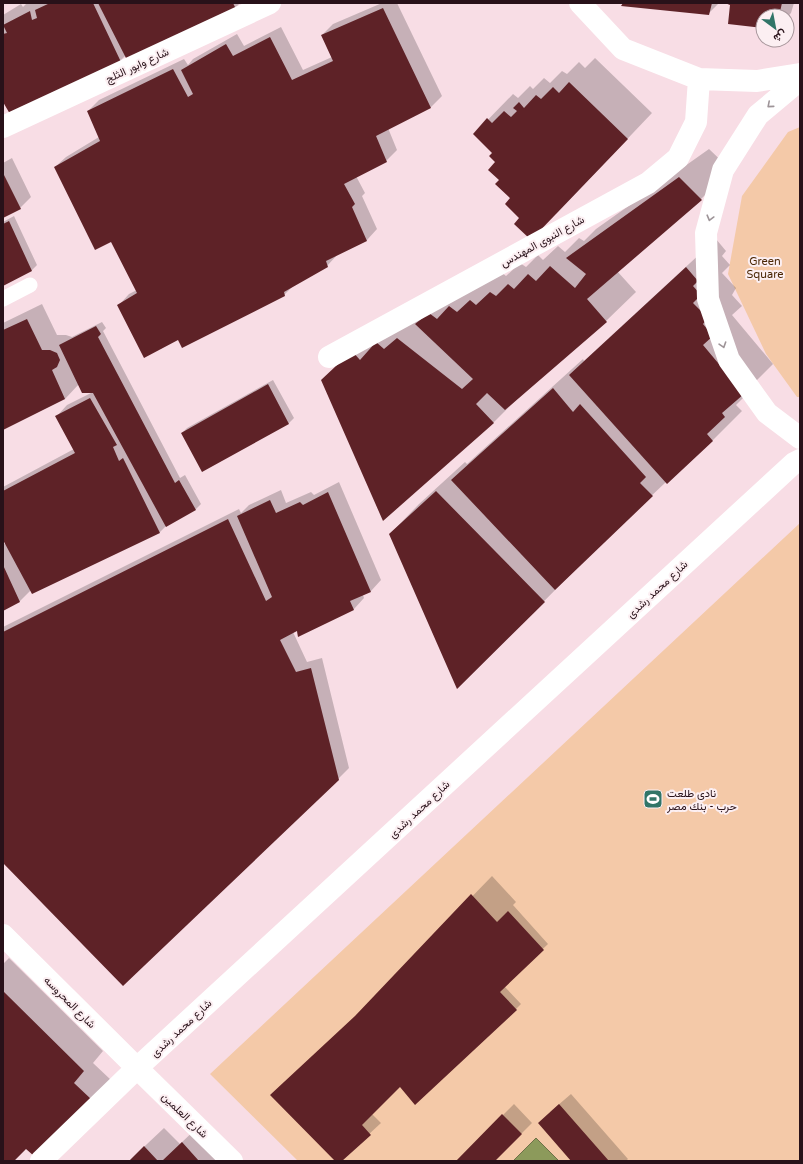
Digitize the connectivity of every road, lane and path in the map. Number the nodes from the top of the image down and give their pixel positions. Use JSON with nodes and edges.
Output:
{"nodes":[{"id":1,"x":270,"y":3,"type":"edge"},
{"id":2,"x":580,"y":3,"type":"edge"},
{"id":3,"x":800,"y":74,"type":"edge"},
{"id":4,"x":699,"y":79,"type":"junction"},
{"id":5,"x":800,"y":80,"type":"edge"},
{"id":6,"x":3,"y":127,"type":"edge"},
{"id":7,"x":30,"y":285,"type":"dead end"},
{"id":8,"x":3,"y":299,"type":"edge"},
{"id":9,"x":329,"y":357,"type":"dead end"},
{"id":10,"x":800,"y":438,"type":"edge"},
{"id":11,"x":800,"y":460,"type":"edge"},
{"id":12,"x":3,"y":935,"type":"edge"},
{"id":13,"x":137,"y":1068,"type":"junction"},
{"id":14,"x":41,"y":1161,"type":"edge"},
{"id":15,"x":232,"y":1161,"type":"edge"}],
"edges":[{"from":1,"to":6,"type":"street","name":"شارع وابور الثلج"},
{"from":2,"to":4,"type":"street"},
{"from":3,"to":4,"type":"street"},
{"from":4,"to":9,"type":"street","name":"شارع النبوى المهندس"},
{"from":5,"to":10,"type":"street","one_way":true},
{"from":7,"to":8,"type":"lane"},
{"from":11,"to":13,"type":"street","name":"شارع محمد رشدى"},
{"from":12,"to":13,"type":"street","name":"شارع المحروسه"},
{"from":13,"to":14,"type":"street","name":"شارع محمد رشدى"},
{"from":13,"to":15,"type":"street","name":"شارع العلمين"}]}
